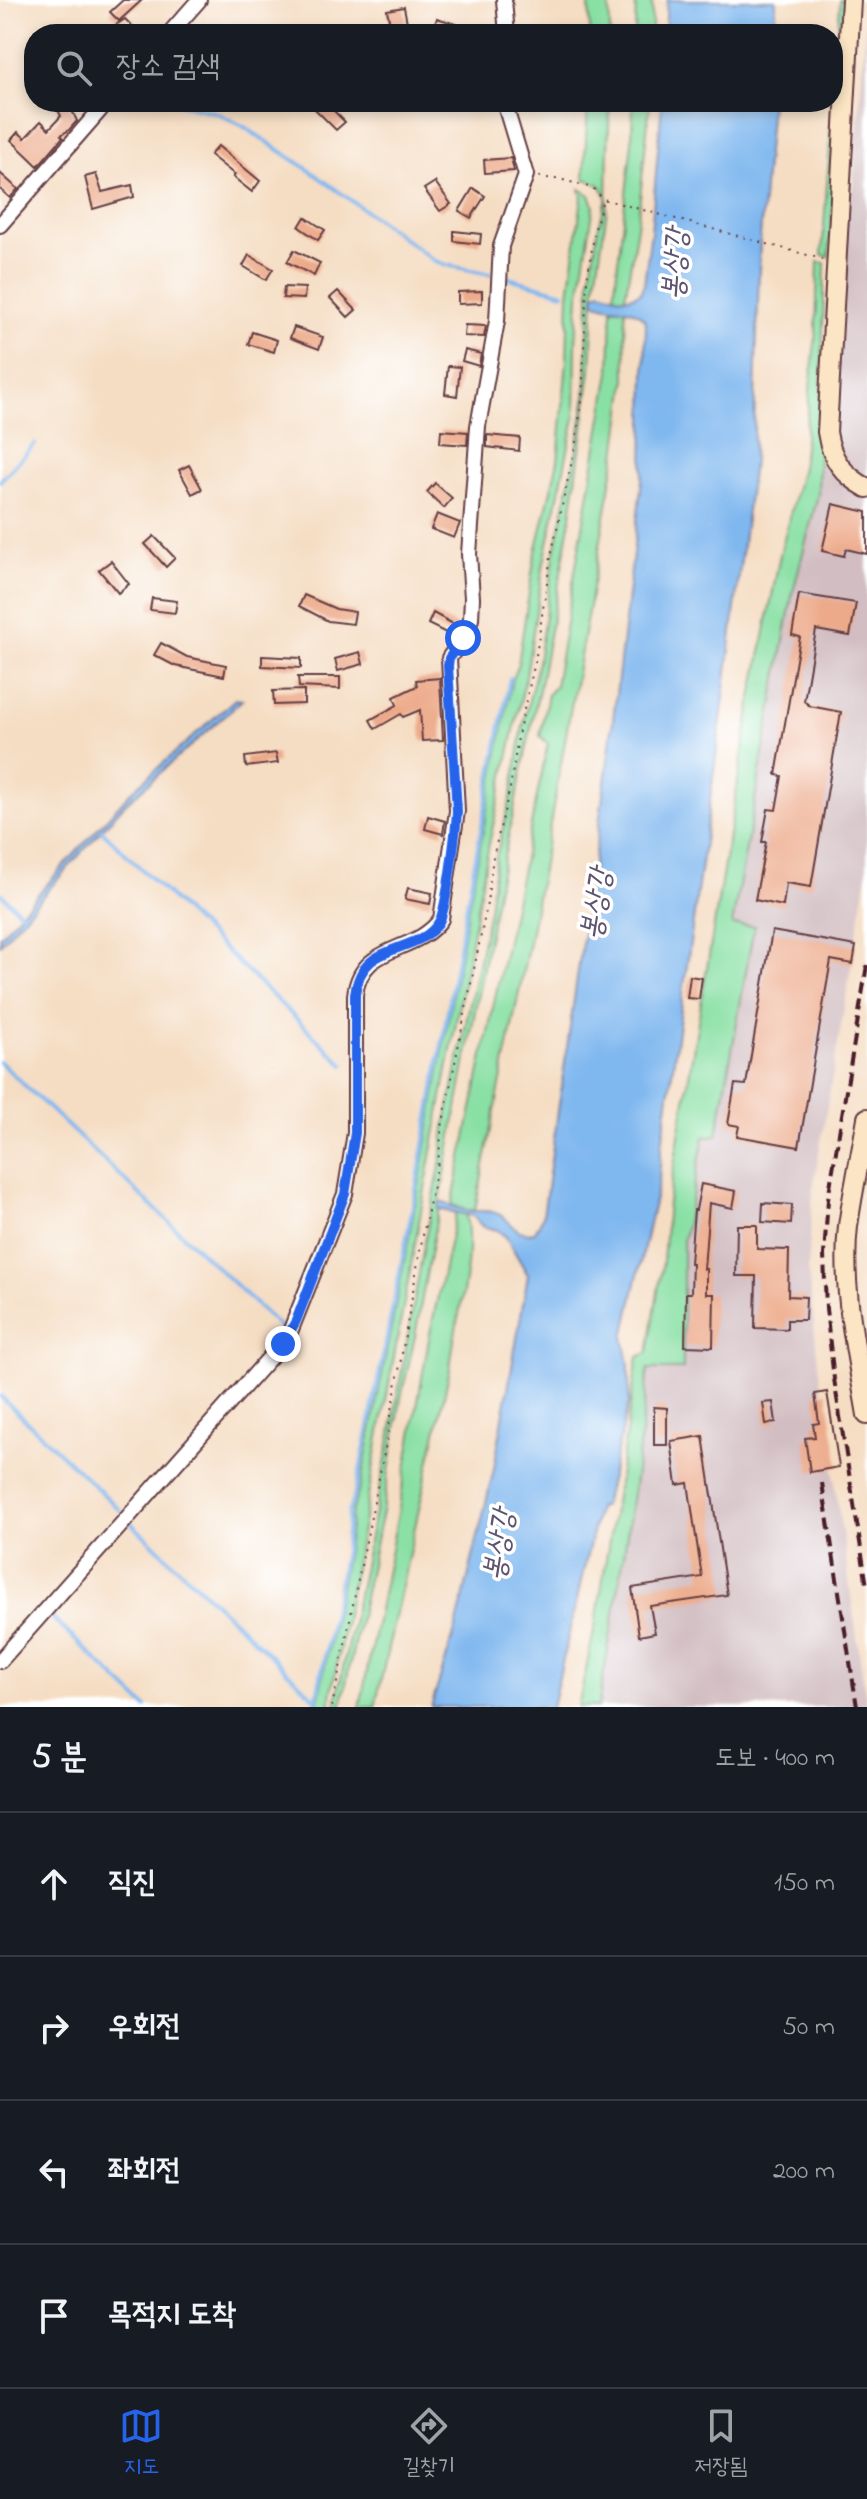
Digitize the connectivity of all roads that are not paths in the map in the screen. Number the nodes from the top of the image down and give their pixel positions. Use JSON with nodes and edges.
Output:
{"nodes":[{"id":1,"x":199,"y":0,"type":"edge"},
{"id":2,"x":504,"y":0,"type":"edge"},
{"id":3,"x":851,"y":0,"type":"edge"},
{"id":4,"x":178,"y":24,"type":"edge"},
{"id":5,"x":506,"y":24,"type":"edge"},
{"id":6,"x":98,"y":112,"type":"edge"},
{"id":7,"x":507,"y":112,"type":"edge"},
{"id":8,"x":0,"y":225,"type":"edge"},
{"id":9,"x":867,"y":488,"type":"edge"},
{"id":10,"x":867,"y":1118,"type":"edge"},
{"id":11,"x":867,"y":1415,"type":"edge"},
{"id":12,"x":0,"y":1661,"type":"edge"}],
"edges":[{"from":1,"to":4,"type":"street"},
{"from":2,"to":5,"type":"street"},
{"from":3,"to":9,"type":"main road"},
{"from":6,"to":8,"type":"street"},
{"from":7,"to":12,"type":"street"},
{"from":10,"to":11,"type":"main road"}]}
